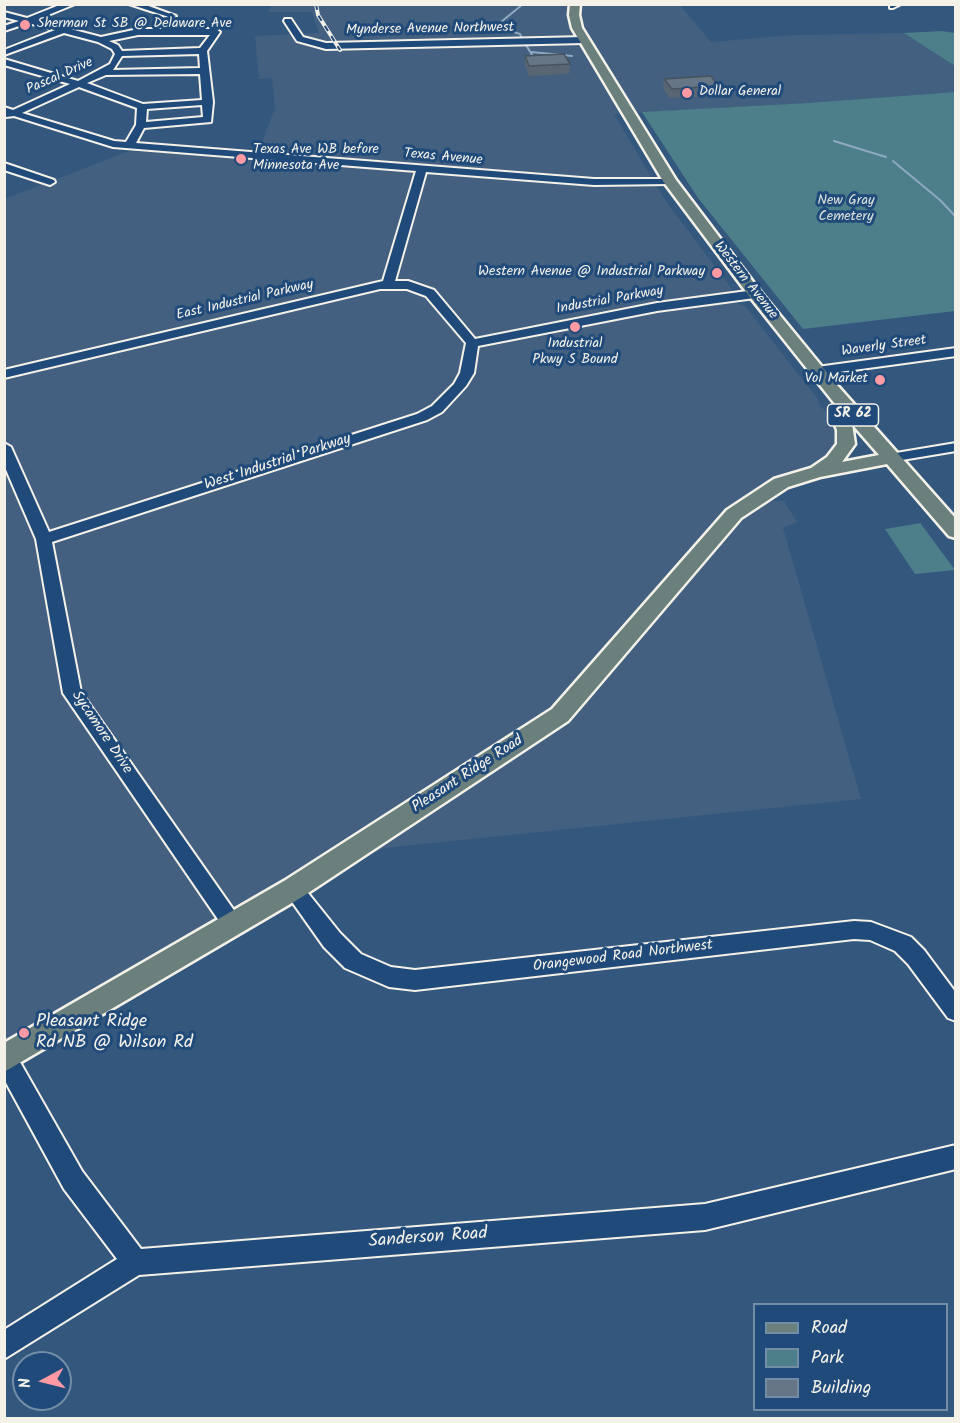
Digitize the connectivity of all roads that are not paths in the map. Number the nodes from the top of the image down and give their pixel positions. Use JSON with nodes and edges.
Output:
{"nodes":[{"id":1,"x":71,"y":4,"type":"edge"},
{"id":2,"x":132,"y":4,"type":"edge"},
{"id":3,"x":575,"y":4,"type":"edge"},
{"id":4,"x":4,"y":14,"type":"edge"},
{"id":5,"x":172,"y":16,"type":"dead end"},
{"id":6,"x":27,"y":20,"type":"junction"},
{"id":7,"x":288,"y":21,"type":"dead end"},
{"id":8,"x":4,"y":28,"type":"edge"},
{"id":9,"x":63,"y":30,"type":"junction"},
{"id":10,"x":102,"y":40,"type":"junction"},
{"id":11,"x":584,"y":40,"type":"junction"},
{"id":12,"x":203,"y":51,"type":"junction"},
{"id":13,"x":4,"y":53,"type":"edge"},
{"id":14,"x":119,"y":54,"type":"junction"},
{"id":15,"x":4,"y":62,"type":"edge"},
{"id":16,"x":204,"y":71,"type":"junction"},
{"id":17,"x":105,"y":72,"type":"junction"},
{"id":18,"x":80,"y":84,"type":"junction"},
{"id":19,"x":208,"y":102,"type":"junction"},
{"id":20,"x":142,"y":107,"type":"junction"},
{"id":21,"x":7,"y":113,"type":"edge"},
{"id":22,"x":141,"y":125,"type":"junction"},
{"id":23,"x":129,"y":146,"type":"junction"},
{"id":24,"x":4,"y":166,"type":"edge"},
{"id":25,"x":422,"y":169,"type":"junction"},
{"id":26,"x":670,"y":181,"type":"junction"},
{"id":27,"x":50,"y":182,"type":"dead end"},
{"id":28,"x":388,"y":285,"type":"junction"},
{"id":29,"x":754,"y":294,"type":"junction"},
{"id":30,"x":472,"y":343,"type":"junction"},
{"id":31,"x":956,"y":352,"type":"edge"},
{"id":32,"x":817,"y":371,"type":"junction"},
{"id":33,"x":4,"y":374,"type":"edge"},
{"id":34,"x":843,"y":404,"type":"junction"},
{"id":35,"x":4,"y":447,"type":"edge"},
{"id":36,"x":956,"y":447,"type":"edge"},
{"id":37,"x":891,"y":458,"type":"junction"},
{"id":38,"x":817,"y":472,"type":"junction"},
{"id":39,"x":956,"y":532,"type":"edge"},
{"id":40,"x":44,"y":539,"type":"junction"},
{"id":41,"x":293,"y":889,"type":"junction"},
{"id":42,"x":233,"y":926,"type":"junction"},
{"id":43,"x":956,"y":1011,"type":"edge"},
{"id":44,"x":5,"y":1057,"type":"edge"},
{"id":45,"x":956,"y":1157,"type":"edge"},
{"id":46,"x":135,"y":1262,"type":"junction"},
{"id":47,"x":4,"y":1346,"type":"edge"}],
"edges":[{"from":1,"to":6,"type":"street"},
{"from":2,"to":5,"type":"street"},
{"from":3,"to":11,"type":"main road","name":"Western Avenue","number":"SR 62"},
{"from":4,"to":6,"type":"street","name":"Pascal Drive"},
{"from":6,"to":8,"type":"street"},
{"from":6,"to":9,"type":"street","name":"Pascal Drive"},
{"from":7,"to":11,"type":"street","name":"Mynderse Avenue Northwest"},
{"from":9,"to":10,"type":"street","name":"Pascal Drive"},
{"from":9,"to":13,"type":"street"},
{"from":10,"to":12,"type":"street"},
{"from":10,"to":14,"type":"street","name":"Pascal Drive"},
{"from":11,"to":26,"type":"main road","name":"Western Avenue","number":"SR 62"},
{"from":12,"to":14,"type":"street"},
{"from":12,"to":16,"type":"street"},
{"from":14,"to":17,"type":"street","name":"Pascal Drive"},
{"from":15,"to":18,"type":"street"},
{"from":16,"to":17,"type":"street"},
{"from":16,"to":19,"type":"street"},
{"from":17,"to":18,"type":"street","name":"Pascal Drive"},
{"from":18,"to":20,"type":"street"},
{"from":18,"to":21,"type":"street","name":"Pascal Drive"},
{"from":19,"to":20,"type":"street"},
{"from":19,"to":22,"type":"street"},
{"from":20,"to":22,"type":"street"},
{"from":21,"to":23,"type":"street","name":"Texas Avenue"},
{"from":22,"to":23,"type":"street"},
{"from":23,"to":25,"type":"street","name":"Texas Avenue"},
{"from":24,"to":27,"type":"street"},
{"from":25,"to":26,"type":"street","name":"Texas Avenue"},
{"from":25,"to":28,"type":"street"},
{"from":26,"to":29,"type":"main road","name":"Western Avenue","number":"SR 62"},
{"from":28,"to":30,"type":"street","name":"East Industrial Parkway"},
{"from":28,"to":33,"type":"street","name":"East Industrial Parkway"},
{"from":29,"to":30,"type":"street","name":"Industrial Parkway"},
{"from":29,"to":32,"type":"main road","name":"Western Avenue","number":"SR 62"},
{"from":30,"to":40,"type":"street","name":"West Industrial Parkway"},
{"from":31,"to":32,"type":"street","name":"Waverly Street"},
{"from":32,"to":34,"type":"main road","name":"Western Avenue","number":"SR 62"},
{"from":34,"to":37,"type":"main road","name":"Western Avenue","number":"SR 62"},
{"from":34,"to":38,"type":"main road"},
{"from":35,"to":40,"type":"street","name":"Sycamore Drive"},
{"from":36,"to":37,"type":"street"},
{"from":37,"to":38,"type":"main road","name":"Pleasant Ridge Road"},
{"from":37,"to":39,"type":"main road","name":"Western Avenue","number":"SR 62"},
{"from":38,"to":41,"type":"main road","name":"Pleasant Ridge Road"},
{"from":40,"to":42,"type":"street","name":"Sycamore Drive"},
{"from":41,"to":42,"type":"main road","name":"Pleasant Ridge Road"},
{"from":41,"to":43,"type":"street","name":"Orangewood Road Northwest"},
{"from":42,"to":44,"type":"main road","name":"Pleasant Ridge Road"},
{"from":44,"to":46,"type":"street"},
{"from":45,"to":46,"type":"street","name":"Sanderson Road"},
{"from":46,"to":47,"type":"street"}]}
